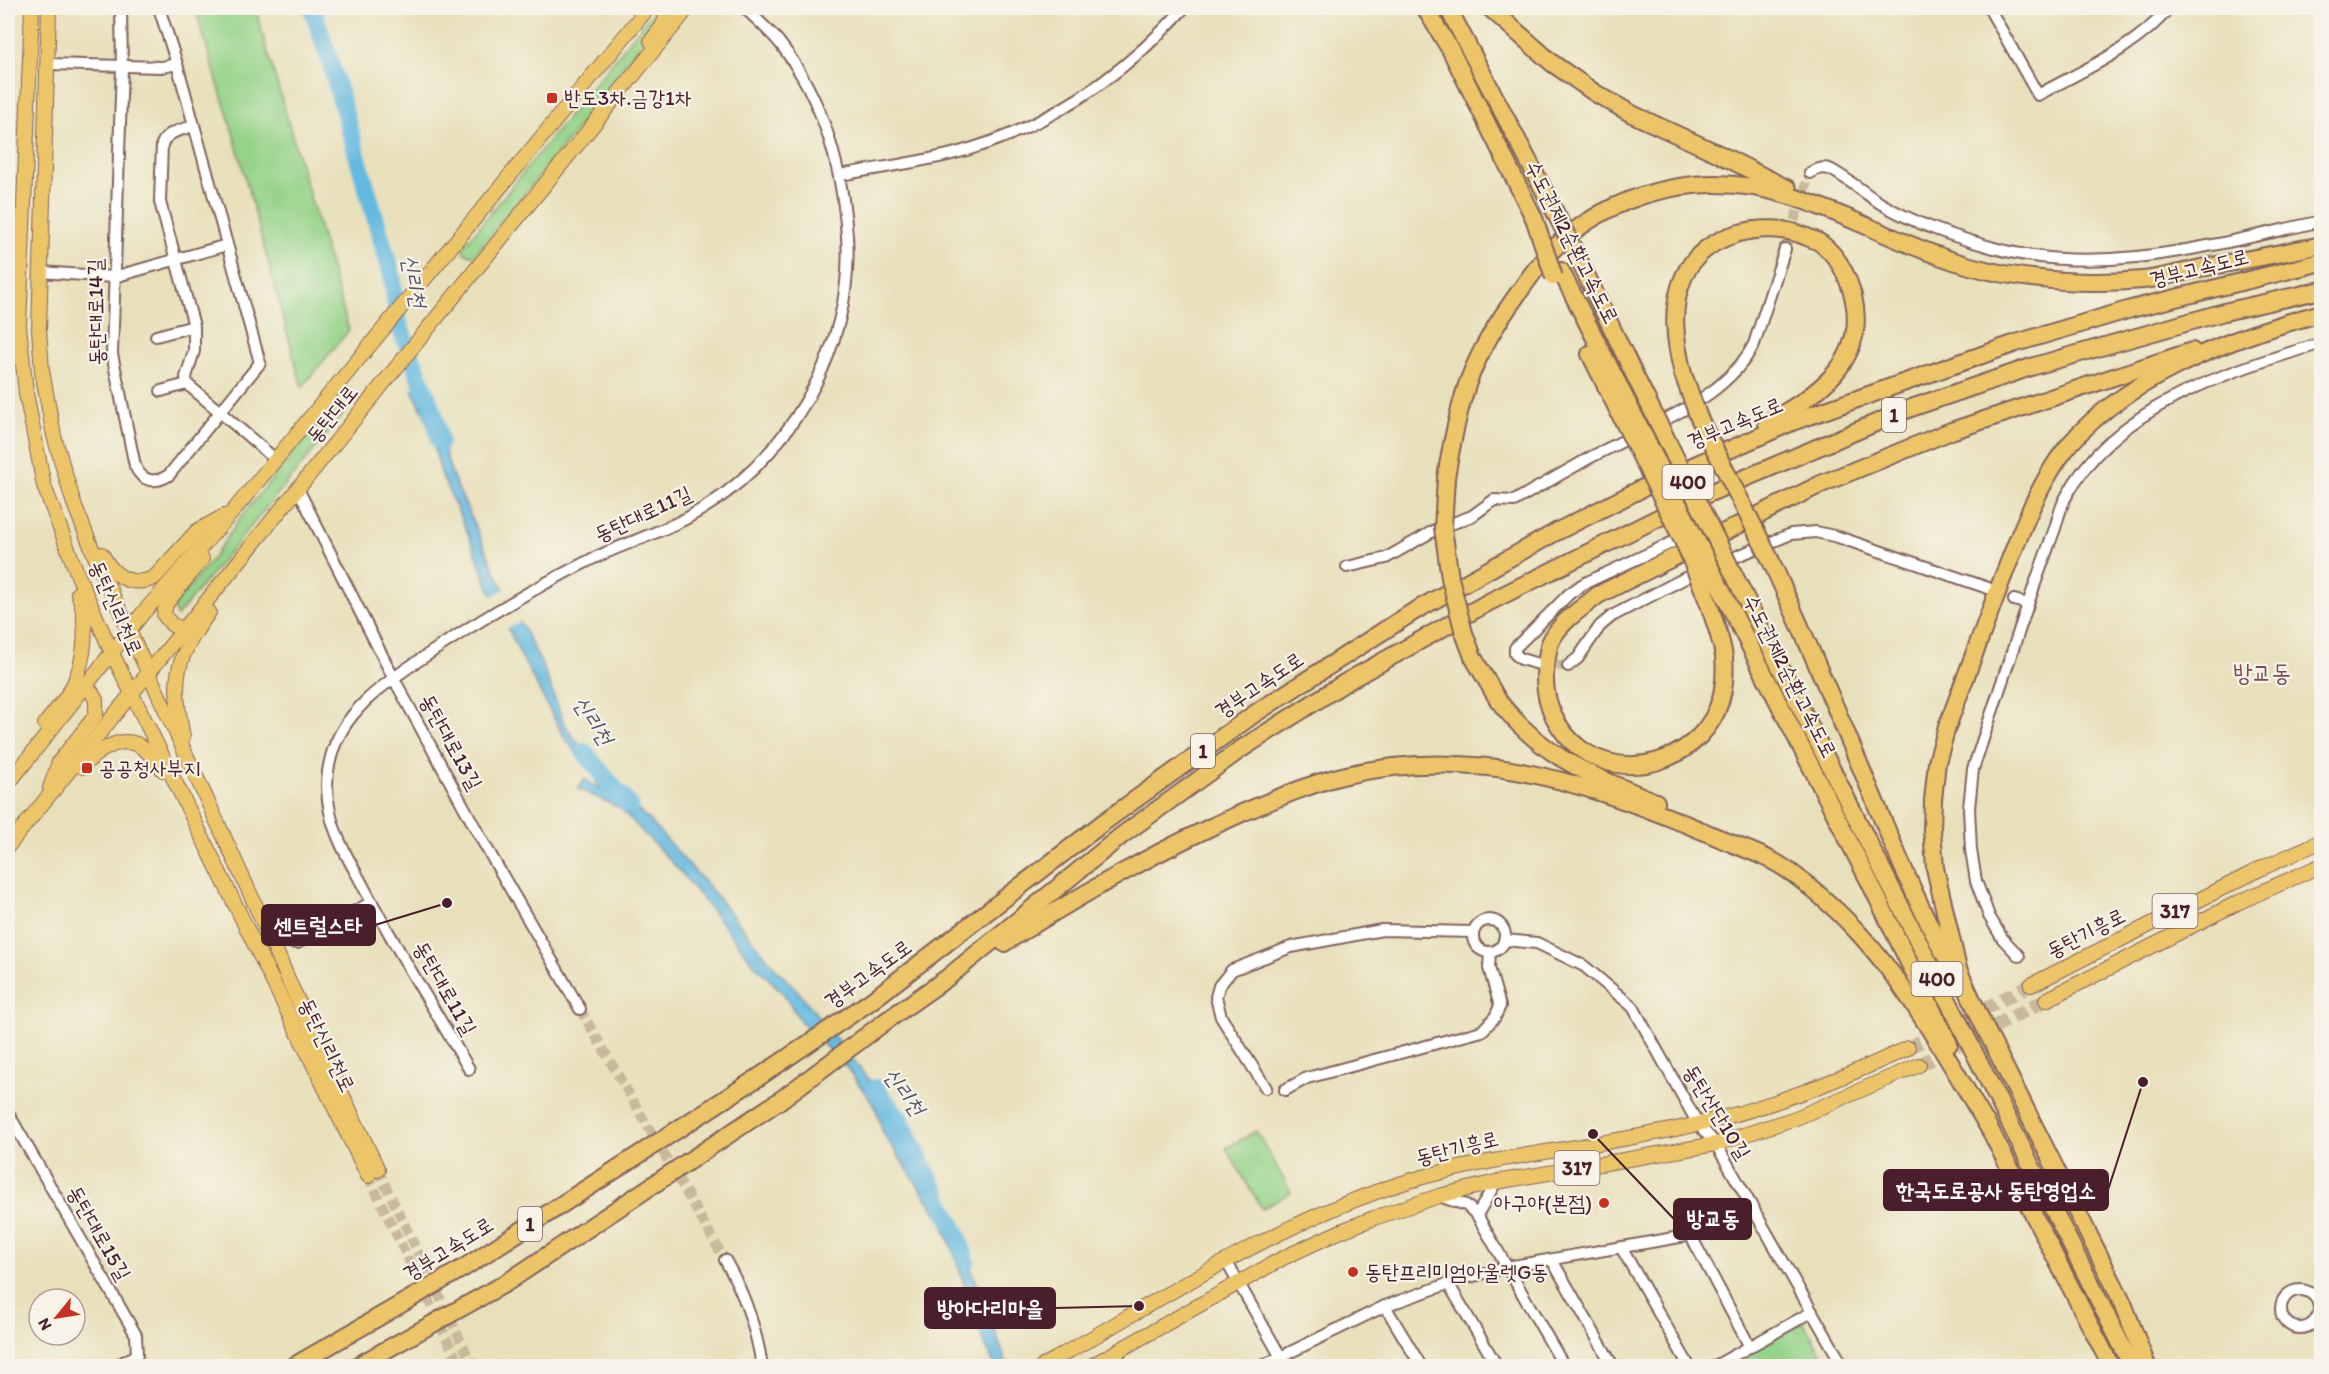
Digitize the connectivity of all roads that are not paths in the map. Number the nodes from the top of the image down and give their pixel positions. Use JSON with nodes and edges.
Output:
{"nodes":[{"id":1,"x":32,"y":8,"type":"edge"},
{"id":2,"x":49,"y":8,"type":"edge"},
{"id":3,"x":121,"y":8,"type":"edge"},
{"id":4,"x":159,"y":8,"type":"edge"},
{"id":5,"x":648,"y":8,"type":"edge"},
{"id":6,"x":663,"y":8,"type":"edge"},
{"id":7,"x":688,"y":8,"type":"edge"},
{"id":8,"x":744,"y":8,"type":"edge"},
{"id":9,"x":1184,"y":8,"type":"edge"},
{"id":10,"x":1425,"y":8,"type":"edge"},
{"id":11,"x":1448,"y":8,"type":"edge"},
{"id":12,"x":1490,"y":8,"type":"edge"},
{"id":13,"x":1989,"y":8,"type":"edge"},
{"id":14,"x":2169,"y":8,"type":"edge"},
{"id":15,"x":48,"y":64,"type":"junction"},
{"id":16,"x":177,"y":64,"type":"junction"},
{"id":17,"x":122,"y":67,"type":"junction"},
{"id":18,"x":639,"y":69,"type":"junction"},
{"id":19,"x":194,"y":126,"type":"junction"},
{"id":20,"x":1810,"y":173,"type":"dead end"},
{"id":21,"x":840,"y":175,"type":"junction"},
{"id":22,"x":1834,"y":214,"type":"junction"},
{"id":23,"x":2322,"y":221,"type":"edge"},
{"id":24,"x":227,"y":245,"type":"junction"},
{"id":25,"x":2322,"y":245,"type":"edge"},
{"id":26,"x":1785,"y":249,"type":"tunnel mouth"},
{"id":27,"x":176,"y":260,"type":"junction"},
{"id":28,"x":2322,"y":262,"type":"edge"},
{"id":29,"x":40,"y":272,"type":"junction"},
{"id":30,"x":114,"y":277,"type":"junction"},
{"id":31,"x":2322,"y":290,"type":"edge"},
{"id":32,"x":2322,"y":313,"type":"edge"},
{"id":33,"x":2284,"y":323,"type":"junction"},
{"id":34,"x":194,"y":326,"type":"junction"},
{"id":35,"x":156,"y":336,"type":"dead end"},
{"id":36,"x":2322,"y":343,"type":"edge"},
{"id":37,"x":187,"y":384,"type":"junction"},
{"id":38,"x":1613,"y":386,"type":"junction"},
{"id":39,"x":161,"y":391,"type":"dead end"},
{"id":40,"x":220,"y":412,"type":"junction"},
{"id":41,"x":275,"y":459,"type":"junction"},
{"id":42,"x":1696,"y":464,"type":"junction"},
{"id":43,"x":64,"y":472,"type":"junction"},
{"id":44,"x":298,"y":489,"type":"junction"},
{"id":45,"x":234,"y":510,"type":"junction"},
{"id":46,"x":61,"y":533,"type":"junction"},
{"id":47,"x":256,"y":540,"type":"junction"},
{"id":48,"x":1673,"y":543,"type":"dead end"},
{"id":49,"x":1347,"y":567,"type":"dead end"},
{"id":50,"x":1988,"y":588,"type":"dead end"},
{"id":51,"x":2014,"y":600,"type":"dead end"},
{"id":52,"x":2028,"y":604,"type":"junction"},
{"id":53,"x":184,"y":629,"type":"junction"},
{"id":54,"x":129,"y":630,"type":"junction"},
{"id":55,"x":111,"y":653,"type":"junction"},
{"id":56,"x":1542,"y":665,"type":"tunnel mouth"},
{"id":57,"x":1568,"y":666,"type":"dead end"},
{"id":58,"x":149,"y":672,"type":"junction"},
{"id":59,"x":394,"y":679,"type":"junction"},
{"id":60,"x":84,"y":689,"type":"junction"},
{"id":61,"x":132,"y":693,"type":"junction"},
{"id":62,"x":187,"y":760,"type":"junction"},
{"id":63,"x":22,"y":766,"type":"junction"},
{"id":64,"x":8,"y":784,"type":"edge"},
{"id":65,"x":175,"y":786,"type":"junction"},
{"id":66,"x":47,"y":798,"type":"junction"},
{"id":67,"x":2322,"y":841,"type":"edge"},
{"id":68,"x":8,"y":846,"type":"edge"},
{"id":69,"x":1778,"y":864,"type":"junction"},
{"id":70,"x":2322,"y":865,"type":"edge"},
{"id":71,"x":372,"y":903,"type":"junction"},
{"id":72,"x":1473,"y":932,"type":"junction"},
{"id":73,"x":271,"y":939,"type":"junction"},
{"id":74,"x":1504,"y":940,"type":"junction"},
{"id":75,"x":1490,"y":952,"type":"junction"},
{"id":76,"x":2019,"y":956,"type":"dead end"},
{"id":77,"x":947,"y":978,"type":"junction"},
{"id":78,"x":2031,"y":985,"type":"tunnel mouth"},
{"id":79,"x":2046,"y":1000,"type":"tunnel mouth"},
{"id":80,"x":580,"y":1009,"type":"tunnel mouth"},
{"id":81,"x":2322,"y":1022,"type":"edge"},
{"id":82,"x":1983,"y":1024,"type":"junction"},
{"id":83,"x":2322,"y":1037,"type":"edge"},
{"id":84,"x":1908,"y":1048,"type":"tunnel mouth"},
{"id":85,"x":1919,"y":1065,"type":"tunnel mouth"},
{"id":86,"x":469,"y":1069,"type":"dead end"},
{"id":87,"x":1266,"y":1088,"type":"dead end"},
{"id":88,"x":1285,"y":1090,"type":"dead end"},
{"id":89,"x":8,"y":1113,"type":"edge"},
{"id":90,"x":1698,"y":1124,"type":"junction"},
{"id":91,"x":1990,"y":1130,"type":"junction"},
{"id":92,"x":1716,"y":1144,"type":"junction"},
{"id":93,"x":1496,"y":1182,"type":"junction"},
{"id":94,"x":1439,"y":1196,"type":"junction"},
{"id":95,"x":1751,"y":1206,"type":"junction"},
{"id":96,"x":1477,"y":1215,"type":"junction"},
{"id":97,"x":1690,"y":1236,"type":"junction"},
{"id":98,"x":1622,"y":1249,"type":"junction"},
{"id":99,"x":725,"y":1260,"type":"tunnel mouth"},
{"id":100,"x":1552,"y":1260,"type":"junction"},
{"id":101,"x":1226,"y":1261,"type":"junction"},
{"id":102,"x":1507,"y":1267,"type":"junction"},
{"id":103,"x":1238,"y":1283,"type":"junction"},
{"id":104,"x":1448,"y":1283,"type":"junction"},
{"id":105,"x":1385,"y":1306,"type":"junction"},
{"id":106,"x":1812,"y":1312,"type":"junction"},
{"id":107,"x":1750,"y":1347,"type":"junction"},
{"id":108,"x":1121,"y":1350,"type":"junction"},
{"id":109,"x":1280,"y":1356,"type":"junction"},
{"id":110,"x":1047,"y":1364,"type":"edge"},
{"id":111,"x":116,"y":1366,"type":"edge"},
{"id":112,"x":294,"y":1366,"type":"edge"},
{"id":113,"x":357,"y":1366,"type":"edge"},
{"id":114,"x":762,"y":1366,"type":"edge"},
{"id":115,"x":1091,"y":1366,"type":"edge"},
{"id":116,"x":1112,"y":1366,"type":"edge"},
{"id":117,"x":1262,"y":1366,"type":"edge"},
{"id":118,"x":1286,"y":1366,"type":"edge"},
{"id":119,"x":1420,"y":1366,"type":"edge"},
{"id":120,"x":1497,"y":1366,"type":"edge"},
{"id":121,"x":1564,"y":1366,"type":"edge"},
{"id":122,"x":1613,"y":1366,"type":"edge"},
{"id":123,"x":1689,"y":1366,"type":"edge"},
{"id":124,"x":1715,"y":1366,"type":"edge"},
{"id":125,"x":1843,"y":1366,"type":"edge"},
{"id":126,"x":2111,"y":1366,"type":"edge"},
{"id":127,"x":2132,"y":1366,"type":"edge"},
{"id":128,"x":2147,"y":1366,"type":"edge"}],
"edges":[{"from":1,"to":46,"type":"main road","name":"동탄신리천로"},
{"from":2,"to":15,"type":"main road","name":"동탄신리천로"},
{"from":3,"to":17,"type":"street","name":"동탄대로14길"},
{"from":4,"to":16,"type":"street","name":"동탄대로14길"},
{"from":5,"to":41,"type":"main road","name":"동탄대로"},
{"from":6,"to":18,"type":"main road"},
{"from":7,"to":18,"type":"main road","name":"동탄대로"},
{"from":8,"to":21,"type":"street","name":"동탄대로11길"},
{"from":9,"to":21,"type":"street"},
{"from":10,"to":38,"type":"highway","name":"수도권제2순환고속도로","bridge":true},
{"from":11,"to":127,"type":"highway","name":"수도권제2순환고속도로","number":"400","bridge":true},
{"from":12,"to":22,"type":"highway"},
{"from":13,"to":14,"type":"street"},
{"from":15,"to":17,"type":"street"},
{"from":15,"to":29,"type":"main road","name":"동탄신리천로"},
{"from":16,"to":17,"type":"street"},
{"from":16,"to":19,"type":"street","name":"동탄대로14길"},
{"from":17,"to":30,"type":"street","name":"동탄대로14길"},
{"from":18,"to":44,"type":"main road","name":"동탄대로"},
{"from":19,"to":24,"type":"street","name":"동탄대로14길"},
{"from":19,"to":27,"type":"street"},
{"from":20,"to":23,"type":"street"},
{"from":21,"to":59,"type":"street","name":"동탄대로11길"},
{"from":22,"to":25,"type":"highway"},
{"from":22,"to":69,"type":"highway","bridge":true},
{"from":24,"to":27,"type":"street"},
{"from":24,"to":40,"type":"street","name":"동탄대로14길"},
{"from":26,"to":49,"type":"street"},
{"from":27,"to":30,"type":"street"},
{"from":27,"to":34,"type":"street"},
{"from":28,"to":42,"type":"highway","name":"경부고속도로","number":"1"},
{"from":29,"to":30,"type":"street"},
{"from":29,"to":43,"type":"main road","name":"동탄신리천로"},
{"from":30,"to":40,"type":"street","name":"동탄대로14길"},
{"from":31,"to":77,"type":"highway","name":"경부고속도로","number":"1"},
{"from":32,"to":33,"type":"highway"},
{"from":33,"to":38,"type":"highway","bridge":true},
{"from":33,"to":82,"type":"highway"},
{"from":34,"to":35,"type":"street"},
{"from":34,"to":37,"type":"street"},
{"from":36,"to":52,"type":"street"},
{"from":37,"to":39,"type":"street"},
{"from":37,"to":40,"type":"street"},
{"from":38,"to":91,"type":"highway","name":"수도권제2순환고속도로","number":"400","bridge":true},
{"from":40,"to":41,"type":"street"},
{"from":41,"to":45,"type":"main road","name":"동탄대로"},
{"from":42,"to":82,"type":"highway","bridge":true},
{"from":42,"to":112,"type":"highway","name":"경부고속도로","number":"1"},
{"from":43,"to":45,"type":"main road"},
{"from":43,"to":54,"type":"main road","name":"동탄신리천로"},
{"from":44,"to":47,"type":"main road","name":"동탄대로"},
{"from":44,"to":59,"type":"street","name":"동탄대로13길"},
{"from":45,"to":53,"type":"main road"},
{"from":45,"to":54,"type":"main road","name":"동탄대로"},
{"from":46,"to":55,"type":"main road","name":"동탄신리천로"},
{"from":46,"to":63,"type":"main road"},
{"from":47,"to":53,"type":"main road","name":"동탄대로"},
{"from":47,"to":62,"type":"main road"},
{"from":48,"to":56,"type":"street"},
{"from":50,"to":57,"type":"street"},
{"from":51,"to":52,"type":"street"},
{"from":52,"to":76,"type":"street"},
{"from":53,"to":58,"type":"main road","name":"동탄대로"},
{"from":54,"to":55,"type":"main road","name":"동탄대로"},
{"from":54,"to":58,"type":"main road","name":"동탄신리천로"},
{"from":55,"to":60,"type":"main road","name":"동탄대로"},
{"from":55,"to":61,"type":"main road","name":"동탄신리천로"},
{"from":58,"to":61,"type":"main road","name":"동탄대로"},
{"from":58,"to":62,"type":"main road","name":"동탄신리천로"},
{"from":59,"to":71,"type":"street","name":"동탄대로11길"},
{"from":59,"to":80,"type":"street","name":"동탄대로13길"},
{"from":60,"to":63,"type":"main road","name":"동탄대로"},
{"from":60,"to":66,"type":"main road"},
{"from":61,"to":65,"type":"main road","name":"동탄신리천로"},
{"from":61,"to":66,"type":"main road","name":"동탄대로"},
{"from":62,"to":73,"type":"main road","name":"동탄신리천로"},
{"from":63,"to":64,"type":"main road","name":"동탄대로"},
{"from":65,"to":66,"type":"main road"},
{"from":65,"to":73,"type":"main road","name":"동탄신리천로"},
{"from":66,"to":68,"type":"main road","name":"동탄대로"},
{"from":67,"to":78,"type":"main road","name":"동탄기흥로","number":"317"},
{"from":69,"to":77,"type":"highway"},
{"from":69,"to":91,"type":"highway"},
{"from":70,"to":79,"type":"main road","name":"동탄기흥로","number":"317"},
{"from":71,"to":73,"type":"street"},
{"from":71,"to":86,"type":"street","name":"동탄대로11길"},
{"from":72,"to":74,"type":"street"},
{"from":72,"to":75,"type":"street"},
{"from":72,"to":87,"type":"street"},
{"from":74,"to":75,"type":"street"},
{"from":74,"to":90,"type":"street","name":"동탄산단10길"},
{"from":75,"to":88,"type":"street"},
{"from":77,"to":113,"type":"highway","name":"경부고속도로","number":"1","bridge":true},
{"from":81,"to":83,"type":"street"},
{"from":82,"to":128,"type":"highway"},
{"from":84,"to":90,"type":"main road","name":"동탄기흥로","number":"317"},
{"from":85,"to":92,"type":"main road","name":"동탄기흥로","number":"317"},
{"from":89,"to":111,"type":"street","name":"동탄대로15길"},
{"from":90,"to":92,"type":"street","name":"동탄산단10길"},
{"from":90,"to":101,"type":"main road","name":"동탄기흥로","number":"317"},
{"from":91,"to":126,"type":"highway","name":"수도권제2순환고속도로","number":"400"},
{"from":92,"to":93,"type":"main road","name":"동탄기흥로","number":"317"},
{"from":92,"to":95,"type":"street","name":"동탄산단10길"},
{"from":93,"to":94,"type":"main road","name":"동탄기흥로","number":"317"},
{"from":93,"to":96,"type":"street"},
{"from":94,"to":96,"type":"street"},
{"from":94,"to":103,"type":"main road","name":"동탄기흥로","number":"317"},
{"from":95,"to":97,"type":"street"},
{"from":95,"to":106,"type":"street","name":"동탄산단10길"},
{"from":96,"to":102,"type":"street"},
{"from":97,"to":98,"type":"street"},
{"from":97,"to":107,"type":"street"},
{"from":98,"to":100,"type":"street"},
{"from":98,"to":123,"type":"street"},
{"from":99,"to":114,"type":"street"},
{"from":100,"to":102,"type":"street"},
{"from":100,"to":122,"type":"street"},
{"from":101,"to":103,"type":"street"},
{"from":101,"to":110,"type":"main road","name":"동탄기흥로","number":"317"},
{"from":102,"to":104,"type":"street"},
{"from":102,"to":121,"type":"street"},
{"from":103,"to":108,"type":"main road","name":"동탄기흥로","number":"317"},
{"from":103,"to":109,"type":"street"},
{"from":104,"to":105,"type":"street"},
{"from":104,"to":120,"type":"street"},
{"from":105,"to":109,"type":"street"},
{"from":105,"to":119,"type":"street"},
{"from":106,"to":107,"type":"street"},
{"from":106,"to":125,"type":"street","name":"동탄산단10길"},
{"from":107,"to":124,"type":"street"},
{"from":108,"to":115,"type":"main road","name":"동탄기흥로","number":"317"},
{"from":108,"to":116,"type":"street"},
{"from":109,"to":117,"type":"street"},
{"from":109,"to":118,"type":"street"}]}
